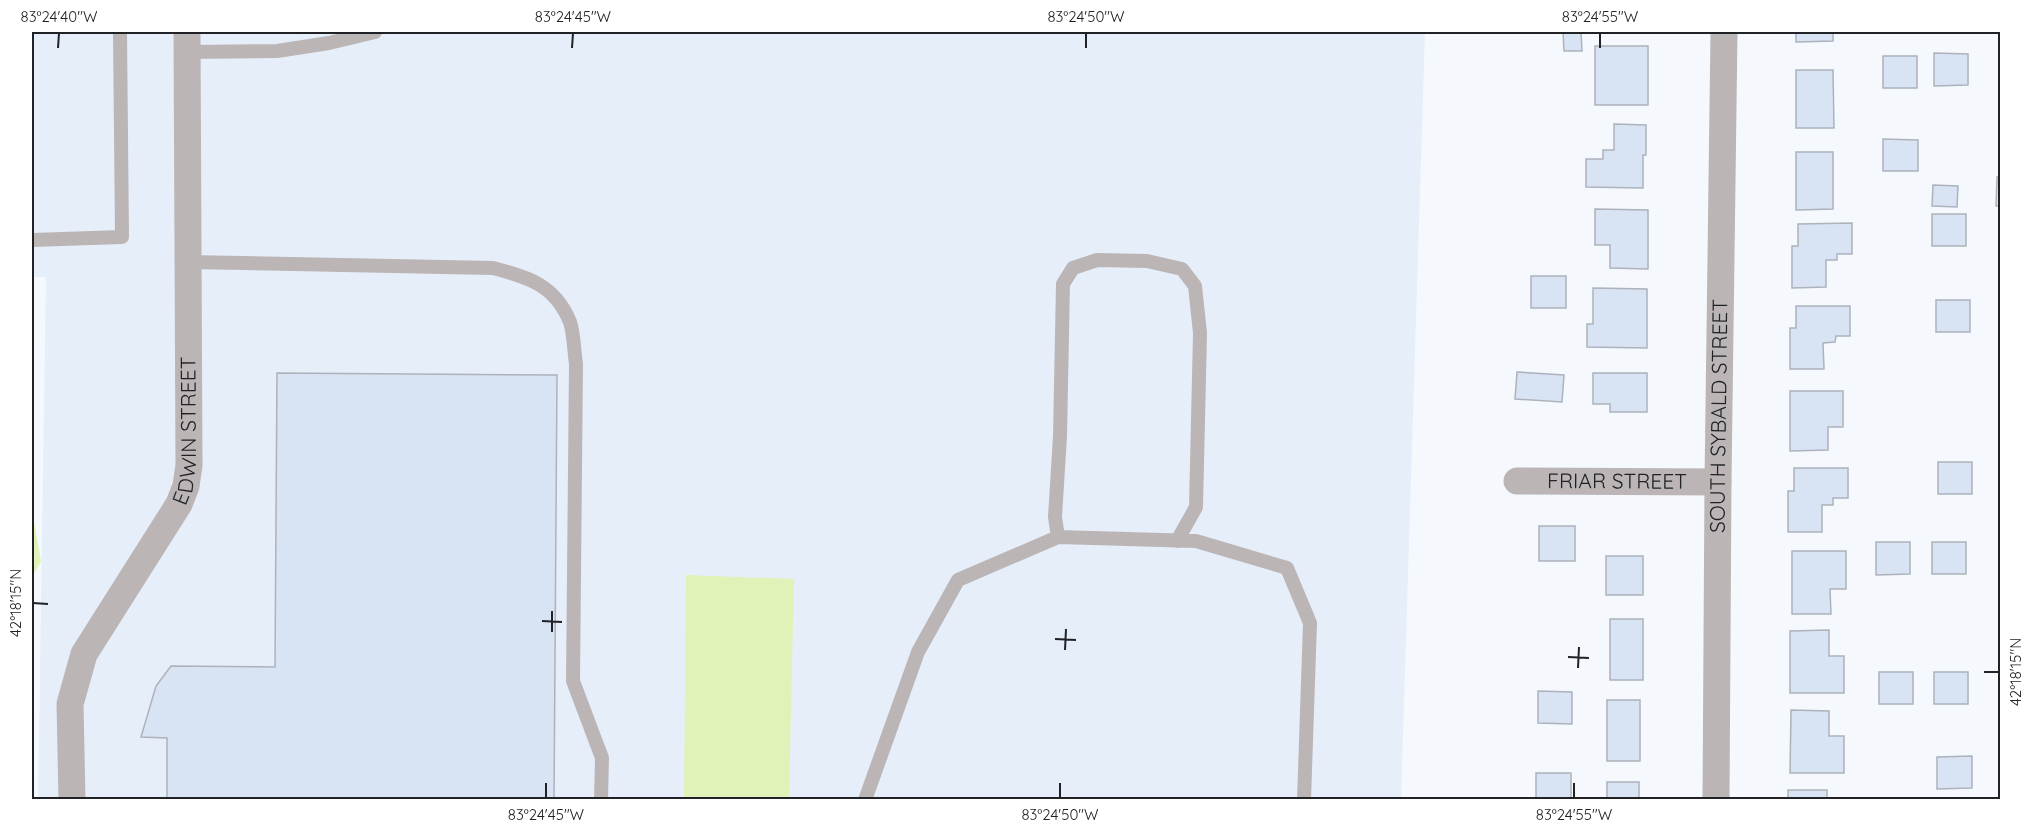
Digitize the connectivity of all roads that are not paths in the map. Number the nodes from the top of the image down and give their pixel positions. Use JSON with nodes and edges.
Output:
{"nodes":[{"id":1,"x":120,"y":32,"type":"edge"},
{"id":2,"x":375,"y":32,"type":"edge"},
{"id":3,"x":1724,"y":32,"type":"edge"},
{"id":4,"x":187,"y":42,"type":"edge"},
{"id":5,"x":32,"y":240,"type":"edge"},
{"id":6,"x":188,"y":262,"type":"junction"},
{"id":7,"x":1517,"y":481,"type":"dead end"},
{"id":8,"x":1718,"y":482,"type":"junction"},
{"id":9,"x":1058,"y":537,"type":"junction"},
{"id":10,"x":1177,"y":541,"type":"junction"},
{"id":11,"x":72,"y":800,"type":"edge"},
{"id":12,"x":601,"y":800,"type":"edge"},
{"id":13,"x":865,"y":800,"type":"edge"},
{"id":14,"x":1304,"y":800,"type":"edge"},
{"id":15,"x":1716,"y":800,"type":"edge"}],
"edges":[{"from":1,"to":5,"type":"lane"},
{"from":2,"to":4,"type":"lane"},
{"from":3,"to":8,"type":"street","name":"SOUTH SYBALD STREET"},
{"from":4,"to":6,"type":"street","name":"EDWIN STREET"},
{"from":6,"to":11,"type":"street","name":"EDWIN STREET"},
{"from":6,"to":12,"type":"lane"},
{"from":7,"to":8,"type":"street","name":"FRIAR STREET"},
{"from":8,"to":15,"type":"street","name":"SOUTH SYBALD STREET"},
{"from":9,"to":10,"type":"lane"},
{"from":9,"to":10,"type":"lane"},
{"from":9,"to":13,"type":"lane"},
{"from":10,"to":14,"type":"lane"}]}
